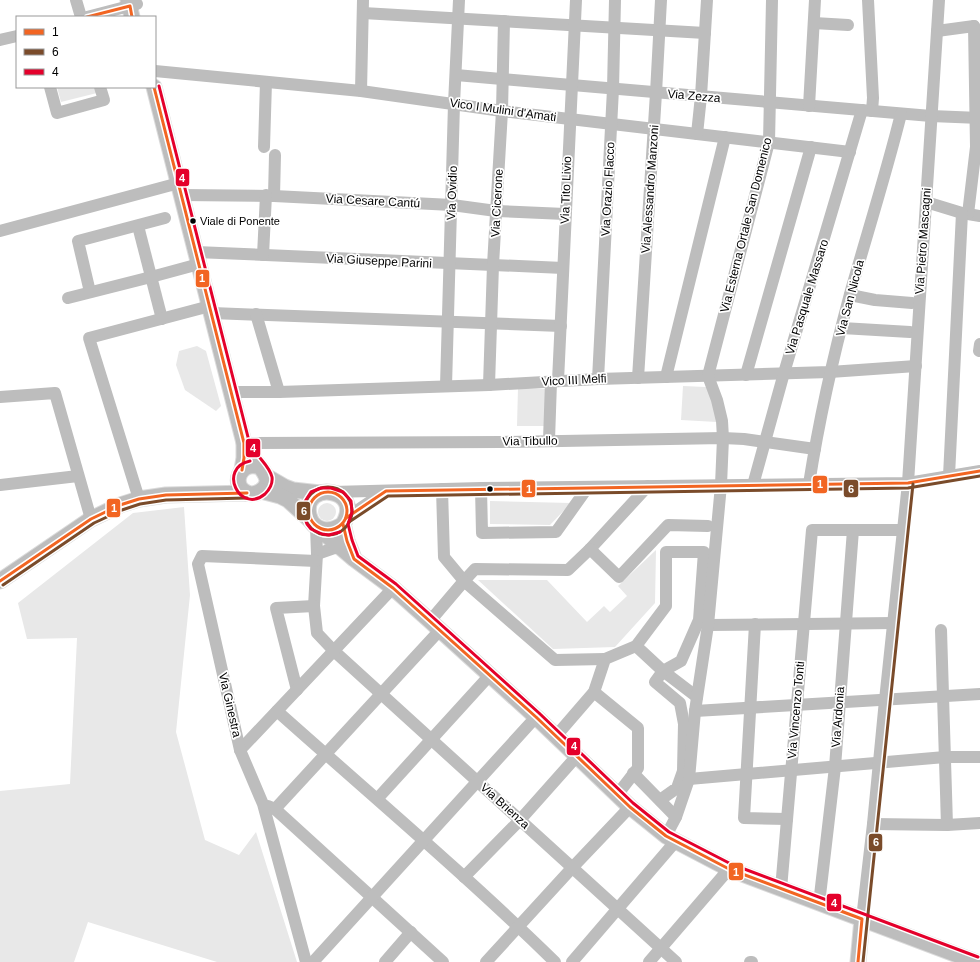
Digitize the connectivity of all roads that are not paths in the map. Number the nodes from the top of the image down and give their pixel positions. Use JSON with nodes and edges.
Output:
{"nodes":[{"id":1,"x":76,"y":0,"type":"edge"},
{"id":2,"x":363,"y":0,"type":"edge"},
{"id":3,"x":459,"y":0,"type":"edge"},
{"id":4,"x":576,"y":0,"type":"edge"},
{"id":5,"x":615,"y":0,"type":"edge"},
{"id":6,"x":661,"y":0,"type":"edge"},
{"id":7,"x":707,"y":0,"type":"edge"},
{"id":8,"x":772,"y":0,"type":"edge"},
{"id":9,"x":815,"y":0,"type":"edge"},
{"id":10,"x":868,"y":0,"type":"edge"},
{"id":11,"x":939,"y":0,"type":"edge"},
{"id":12,"x":134,"y":7,"type":"edge"},
{"id":13,"x":362,"y":13,"type":"junction"},
{"id":14,"x":81,"y":16,"type":"edge"},
{"id":15,"x":92,"y":16,"type":"edge"},
{"id":16,"x":458,"y":18,"type":"junction"},
{"id":17,"x":504,"y":21,"type":"junction"},
{"id":18,"x":814,"y":23,"type":"junction"},
{"id":19,"x":575,"y":25,"type":"junction"},
{"id":20,"x":848,"y":25,"type":"dead end"},
{"id":21,"x":613,"y":27,"type":"junction"},
{"id":22,"x":659,"y":30,"type":"junction"},
{"id":23,"x":937,"y":31,"type":"junction"},
{"id":24,"x":977,"y":32,"type":"edge"},
{"id":25,"x":705,"y":33,"type":"junction"},
{"id":26,"x":16,"y":36,"type":"edge"},
{"id":27,"x":0,"y":40,"type":"edge"},
{"id":28,"x":156,"y":71,"type":"edge"},
{"id":29,"x":456,"y":75,"type":"junction"},
{"id":30,"x":502,"y":79,"type":"junction"},
{"id":31,"x":266,"y":82,"type":"junction"},
{"id":32,"x":572,"y":85,"type":"junction"},
{"id":33,"x":50,"y":88,"type":"edge"},
{"id":34,"x":100,"y":88,"type":"edge"},
{"id":35,"x":154,"y":88,"type":"edge"},
{"id":36,"x":613,"y":89,"type":"junction"},
{"id":37,"x":361,"y":91,"type":"junction"},
{"id":38,"x":656,"y":92,"type":"junction"},
{"id":39,"x":701,"y":96,"type":"junction"},
{"id":40,"x":769,"y":102,"type":"junction"},
{"id":41,"x":454,"y":104,"type":"junction"},
{"id":42,"x":809,"y":106,"type":"junction"},
{"id":43,"x":502,"y":111,"type":"junction"},
{"id":44,"x":867,"y":111,"type":"junction"},
{"id":45,"x":900,"y":114,"type":"junction"},
{"id":46,"x":931,"y":116,"type":"junction"},
{"id":47,"x":978,"y":118,"type":"edge"},
{"id":48,"x":570,"y":119,"type":"junction"},
{"id":49,"x":611,"y":124,"type":"junction"},
{"id":50,"x":654,"y":129,"type":"junction"},
{"id":51,"x":697,"y":134,"type":"junction"},
{"id":52,"x":725,"y":137,"type":"junction"},
{"id":53,"x":769,"y":142,"type":"junction"},
{"id":54,"x":264,"y":147,"type":"dead end"},
{"id":55,"x":811,"y":147,"type":"junction"},
{"id":56,"x":978,"y":147,"type":"edge"},
{"id":57,"x":850,"y":152,"type":"junction"},
{"id":58,"x":275,"y":155,"type":"dead end"},
{"id":59,"x":180,"y":189,"type":"junction"},
{"id":60,"x":270,"y":196,"type":"junction"},
{"id":61,"x":926,"y":202,"type":"junction"},
{"id":62,"x":452,"y":205,"type":"junction"},
{"id":63,"x":496,"y":211,"type":"junction"},
{"id":64,"x":965,"y":213,"type":"junction"},
{"id":65,"x":566,"y":214,"type":"junction"},
{"id":66,"x":980,"y":216,"type":"edge"},
{"id":67,"x":165,"y":218,"type":"dead end"},
{"id":68,"x":138,"y":226,"type":"junction"},
{"id":69,"x":0,"y":231,"type":"edge"},
{"id":70,"x":263,"y":255,"type":"junction"},
{"id":71,"x":197,"y":258,"type":"junction"},
{"id":72,"x":450,"y":264,"type":"junction"},
{"id":73,"x":493,"y":265,"type":"junction"},
{"id":74,"x":563,"y":268,"type":"junction"},
{"id":75,"x":151,"y":277,"type":"junction"},
{"id":76,"x":90,"y":292,"type":"junction"},
{"id":77,"x":850,"y":295,"type":"junction"},
{"id":78,"x":68,"y":298,"type":"dead end"},
{"id":79,"x":912,"y":302,"type":"dead end"},
{"id":80,"x":211,"y":310,"type":"junction"},
{"id":81,"x":256,"y":314,"type":"junction"},
{"id":82,"x":162,"y":319,"type":"junction"},
{"id":83,"x":447,"y":322,"type":"junction"},
{"id":84,"x":492,"y":323,"type":"junction"},
{"id":85,"x":561,"y":326,"type":"junction"},
{"id":86,"x":842,"y":328,"type":"junction"},
{"id":87,"x":910,"y":332,"type":"dead end"},
{"id":88,"x":916,"y":366,"type":"junction"},
{"id":89,"x":830,"y":372,"type":"junction"},
{"id":90,"x":784,"y":373,"type":"junction"},
{"id":91,"x":746,"y":375,"type":"junction"},
{"id":92,"x":708,"y":376,"type":"junction"},
{"id":93,"x":666,"y":377,"type":"junction"},
{"id":94,"x":638,"y":378,"type":"junction"},
{"id":95,"x":598,"y":379,"type":"junction"},
{"id":96,"x":555,"y":381,"type":"junction"},
{"id":97,"x":489,"y":385,"type":"junction"},
{"id":98,"x":446,"y":386,"type":"junction"},
{"id":99,"x":232,"y":392,"type":"junction"},
{"id":100,"x":279,"y":392,"type":"junction"},
{"id":101,"x":0,"y":397,"type":"edge"},
{"id":102,"x":722,"y":438,"type":"junction"},
{"id":103,"x":550,"y":440,"type":"junction"},
{"id":104,"x":764,"y":441,"type":"junction"},
{"id":105,"x":244,"y":443,"type":"junction"},
{"id":106,"x":814,"y":449,"type":"junction"},
{"id":107,"x":980,"y":471,"type":"edge"},
{"id":108,"x":263,"y":472,"type":"junction"},
{"id":109,"x":240,"y":474,"type":"junction"},
{"id":110,"x":78,"y":476,"type":"junction"},
{"id":111,"x":949,"y":476,"type":"junction"},
{"id":112,"x":908,"y":483,"type":"junction"},
{"id":113,"x":0,"y":484,"type":"edge"},
{"id":114,"x":753,"y":484,"type":"junction"},
{"id":115,"x":809,"y":484,"type":"junction"},
{"id":116,"x":721,"y":485,"type":"junction"},
{"id":117,"x":648,"y":486,"type":"junction"},
{"id":118,"x":588,"y":487,"type":"junction"},
{"id":119,"x":481,"y":488,"type":"junction"},
{"id":120,"x":442,"y":489,"type":"junction"},
{"id":121,"x":386,"y":490,"type":"junction"},
{"id":122,"x":254,"y":492,"type":"junction"},
{"id":123,"x":211,"y":493,"type":"junction"},
{"id":124,"x":326,"y":493,"type":"junction"},
{"id":125,"x":139,"y":499,"type":"junction"},
{"id":126,"x":91,"y":519,"type":"junction"},
{"id":127,"x":344,"y":521,"type":"junction"},
{"id":128,"x":315,"y":525,"type":"junction"},
{"id":129,"x":708,"y":526,"type":"dead end"},
{"id":130,"x":853,"y":530,"type":"junction"},
{"id":131,"x":903,"y":530,"type":"junction"},
{"id":132,"x":340,"y":546,"type":"junction"},
{"id":133,"x":590,"y":549,"type":"junction"},
{"id":134,"x":316,"y":557,"type":"junction"},
{"id":135,"x":354,"y":559,"type":"junction"},
{"id":136,"x":709,"y":566,"type":"junction"},
{"id":137,"x":0,"y":581,"type":"edge"},
{"id":138,"x":464,"y":581,"type":"junction"},
{"id":139,"x":393,"y":588,"type":"junction"},
{"id":140,"x":314,"y":606,"type":"junction"},
{"id":141,"x":845,"y":623,"type":"junction"},
{"id":142,"x":894,"y":623,"type":"junction"},
{"id":143,"x":755,"y":624,"type":"junction"},
{"id":144,"x":804,"y":624,"type":"junction"},
{"id":145,"x":435,"y":625,"type":"junction"},
{"id":146,"x":708,"y":625,"type":"junction"},
{"id":147,"x":942,"y":630,"type":"dead end"},
{"id":148,"x":636,"y":646,"type":"junction"},
{"id":149,"x":334,"y":651,"type":"junction"},
{"id":150,"x":605,"y":659,"type":"junction"},
{"id":151,"x":663,"y":671,"type":"junction"},
{"id":152,"x":490,"y":675,"type":"junction"},
{"id":153,"x":297,"y":690,"type":"junction"},
{"id":154,"x":594,"y":692,"type":"junction"},
{"id":155,"x":381,"y":694,"type":"junction"},
{"id":156,"x":980,"y":694,"type":"edge"},
{"id":157,"x":944,"y":696,"type":"junction"},
{"id":158,"x":697,"y":697,"type":"junction"},
{"id":159,"x":885,"y":700,"type":"junction"},
{"id":160,"x":840,"y":703,"type":"junction"},
{"id":161,"x":797,"y":705,"type":"junction"},
{"id":162,"x":750,"y":708,"type":"junction"},
{"id":163,"x":278,"y":711,"type":"junction"},
{"id":164,"x":695,"y":711,"type":"junction"},
{"id":165,"x":536,"y":717,"type":"junction"},
{"id":166,"x":556,"y":736,"type":"junction"},
{"id":167,"x":432,"y":739,"type":"junction"},
{"id":168,"x":240,"y":750,"type":"junction"},
{"id":169,"x":325,"y":754,"type":"junction"},
{"id":170,"x":577,"y":756,"type":"junction"},
{"id":171,"x":980,"y":756,"type":"edge"},
{"id":172,"x":945,"y":757,"type":"junction"},
{"id":173,"x":879,"y":763,"type":"junction"},
{"id":174,"x":835,"y":767,"type":"junction"},
{"id":175,"x":791,"y":770,"type":"junction"},
{"id":176,"x":633,"y":773,"type":"junction"},
{"id":177,"x":746,"y":774,"type":"junction"},
{"id":178,"x":689,"y":779,"type":"junction"},
{"id":179,"x":477,"y":781,"type":"junction"},
{"id":180,"x":617,"y":795,"type":"junction"},
{"id":181,"x":378,"y":798,"type":"junction"},
{"id":182,"x":660,"y":800,"type":"junction"},
{"id":183,"x":263,"y":804,"type":"junction"},
{"id":184,"x":630,"y":807,"type":"junction"},
{"id":185,"x":275,"y":809,"type":"junction"},
{"id":186,"x":676,"y":817,"type":"junction"},
{"id":187,"x":787,"y":819,"type":"junction"},
{"id":188,"x":520,"y":820,"type":"junction"},
{"id":189,"x":980,"y":823,"type":"edge"},
{"id":190,"x":873,"y":824,"type":"junction"},
{"id":191,"x":947,"y":825,"type":"junction"},
{"id":192,"x":671,"y":839,"type":"junction"},
{"id":193,"x":423,"y":841,"type":"junction"},
{"id":194,"x":572,"y":868,"type":"junction"},
{"id":195,"x":729,"y":869,"type":"junction"},
{"id":196,"x":464,"y":877,"type":"junction"},
{"id":197,"x":781,"y":889,"type":"junction"},
{"id":198,"x":372,"y":897,"type":"junction"},
{"id":199,"x":819,"y":904,"type":"junction"},
{"id":200,"x":618,"y":910,"type":"junction"},
{"id":201,"x":862,"y":919,"type":"junction"},
{"id":202,"x":519,"y":926,"type":"junction"},
{"id":203,"x":410,"y":932,"type":"junction"},
{"id":204,"x":661,"y":949,"type":"junction"},
{"id":205,"x":306,"y":962,"type":"edge"},
{"id":206,"x":313,"y":962,"type":"edge"},
{"id":207,"x":385,"y":962,"type":"edge"},
{"id":208,"x":443,"y":962,"type":"edge"},
{"id":209,"x":486,"y":962,"type":"edge"},
{"id":210,"x":555,"y":962,"type":"edge"},
{"id":211,"x":572,"y":962,"type":"edge"},
{"id":212,"x":650,"y":962,"type":"edge"},
{"id":213,"x":676,"y":962,"type":"edge"},
{"id":214,"x":858,"y":962,"type":"edge"},
{"id":215,"x":976,"y":962,"type":"edge"}],
"edges":[{"from":1,"to":14,"type":"street"},
{"from":2,"to":13,"type":"street"},
{"from":3,"to":16,"type":"street","name":"Via Ovidio"},
{"from":4,"to":19,"type":"street","name":"Via Tito Livio"},
{"from":5,"to":21,"type":"street","name":"Via Orazio Flacco"},
{"from":6,"to":22,"type":"street","name":"Via Alessandro Manzoni"},
{"from":7,"to":25,"type":"street"},
{"from":8,"to":40,"type":"street","name":"Via Esterna Ortale San Domenico"},
{"from":9,"to":18,"type":"street"},
{"from":10,"to":44,"type":"street","name":"Via Pasquale Massaro"},
{"from":11,"to":23,"type":"street","name":"Via Pietro Mascagni"},
{"from":12,"to":15,"type":"street"},
{"from":13,"to":16,"type":"street"},
{"from":13,"to":37,"type":"street"},
{"from":16,"to":17,"type":"street"},
{"from":16,"to":29,"type":"street","name":"Via Ovidio"},
{"from":17,"to":19,"type":"street"},
{"from":17,"to":30,"type":"street","name":"Via Cicerone"},
{"from":18,"to":20,"type":"street"},
{"from":18,"to":42,"type":"street"},
{"from":19,"to":21,"type":"street"},
{"from":19,"to":32,"type":"street","name":"Via Tito Livio"},
{"from":21,"to":22,"type":"street"},
{"from":21,"to":36,"type":"street","name":"Via Orazio Flacco"},
{"from":22,"to":25,"type":"street"},
{"from":22,"to":38,"type":"street","name":"Via Alessandro Manzoni"},
{"from":23,"to":24,"type":"street"},
{"from":23,"to":46,"type":"street","name":"Via Pietro Mascagni"},
{"from":24,"to":47,"type":"street"},
{"from":25,"to":39,"type":"street"},
{"from":26,"to":27,"type":"street"},
{"from":28,"to":31,"type":"street","name":"Vico I Mulini d'Amati"},
{"from":29,"to":30,"type":"street","name":"Via Zezza"},
{"from":29,"to":41,"type":"street","name":"Via Ovidio"},
{"from":30,"to":32,"type":"street","name":"Via Zezza"},
{"from":30,"to":43,"type":"street","name":"Via Cicerone"},
{"from":31,"to":37,"type":"street","name":"Vico I Mulini d'Amati"},
{"from":31,"to":54,"type":"street"},
{"from":32,"to":36,"type":"street","name":"Via Zezza"},
{"from":32,"to":48,"type":"street","name":"Via Tito Livio"},
{"from":33,"to":34,"type":"street"},
{"from":35,"to":59,"type":"main road"},
{"from":36,"to":38,"type":"street","name":"Via Zezza"},
{"from":36,"to":49,"type":"street","name":"Via Orazio Flacco"},
{"from":37,"to":41,"type":"street","name":"Vico I Mulini d'Amati"},
{"from":38,"to":39,"type":"street","name":"Via Zezza"},
{"from":38,"to":50,"type":"street","name":"Via Alessandro Manzoni"},
{"from":39,"to":40,"type":"street","name":"Via Zezza"},
{"from":39,"to":51,"type":"street"},
{"from":40,"to":42,"type":"street","name":"Via Zezza"},
{"from":40,"to":53,"type":"street","name":"Via Esterna Ortale San Domenico"},
{"from":41,"to":43,"type":"street","name":"Vico I Mulini d'Amati"},
{"from":41,"to":62,"type":"street","name":"Via Ovidio"},
{"from":42,"to":44,"type":"street","name":"Via Zezza"},
{"from":43,"to":48,"type":"street","name":"Vico I Mulini d'Amati"},
{"from":43,"to":63,"type":"street","name":"Via Cicerone"},
{"from":44,"to":45,"type":"street","name":"Via Zezza"},
{"from":44,"to":57,"type":"street","name":"Via Pasquale Massaro"},
{"from":45,"to":46,"type":"street","name":"Via Zezza"},
{"from":45,"to":77,"type":"street","name":"Via San Nicola"},
{"from":46,"to":47,"type":"street","name":"Via Zezza"},
{"from":46,"to":61,"type":"street","name":"Via Pietro Mascagni"},
{"from":47,"to":56,"type":"street"},
{"from":48,"to":49,"type":"street","name":"Vico I Mulini d'Amati"},
{"from":48,"to":65,"type":"street","name":"Via Tito Livio"},
{"from":49,"to":50,"type":"street","name":"Vico I Mulini d'Amati"},
{"from":49,"to":95,"type":"street","name":"Via Orazio Flacco"},
{"from":50,"to":51,"type":"street","name":"Vico I Mulini d'Amati"},
{"from":50,"to":94,"type":"street","name":"Via Alessandro Manzoni"},
{"from":51,"to":52,"type":"street","name":"Vico I Mulini d'Amati"},
{"from":52,"to":53,"type":"street","name":"Vico I Mulini d'Amati"},
{"from":52,"to":93,"type":"street"},
{"from":53,"to":55,"type":"street","name":"Vico I Mulini d'Amati"},
{"from":53,"to":92,"type":"street","name":"Via Esterna Ortale San Domenico"},
{"from":55,"to":57,"type":"street","name":"Vico I Mulini d'Amati"},
{"from":55,"to":91,"type":"street"},
{"from":56,"to":64,"type":"street"},
{"from":57,"to":90,"type":"street","name":"Via Pasquale Massaro"},
{"from":58,"to":60,"type":"street"},
{"from":59,"to":60,"type":"street","name":"Via Cesare Cantú"},
{"from":59,"to":69,"type":"street","name":"Via Cesare Cantú"},
{"from":59,"to":71,"type":"main road"},
{"from":60,"to":62,"type":"street","name":"Via Cesare Cantú"},
{"from":60,"to":70,"type":"street"},
{"from":61,"to":64,"type":"street"},
{"from":61,"to":88,"type":"street","name":"Via Pietro Mascagni"},
{"from":62,"to":63,"type":"street","name":"Via Cesare Cantú"},
{"from":62,"to":72,"type":"street","name":"Via Ovidio"},
{"from":63,"to":65,"type":"street","name":"Via Cesare Cantú"},
{"from":63,"to":73,"type":"street","name":"Via Cicerone"},
{"from":64,"to":66,"type":"street"},
{"from":64,"to":111,"type":"street"},
{"from":65,"to":74,"type":"street","name":"Via Tito Livio"},
{"from":67,"to":68,"type":"street"},
{"from":68,"to":75,"type":"street"},
{"from":68,"to":76,"type":"street"},
{"from":70,"to":71,"type":"street","name":"Via Giuseppe Parini"},
{"from":70,"to":72,"type":"street","name":"Via Giuseppe Parini"},
{"from":71,"to":75,"type":"street","name":"Via Giuseppe Parini"},
{"from":71,"to":80,"type":"main road"},
{"from":72,"to":73,"type":"street","name":"Via Giuseppe Parini"},
{"from":72,"to":83,"type":"street","name":"Via Ovidio"},
{"from":73,"to":74,"type":"street","name":"Via Giuseppe Parini"},
{"from":73,"to":84,"type":"street","name":"Via Cicerone"},
{"from":74,"to":85,"type":"street","name":"Via Tito Livio"},
{"from":75,"to":76,"type":"street","name":"Via Giuseppe Parini"},
{"from":75,"to":82,"type":"street"},
{"from":76,"to":78,"type":"street","name":"Via Giuseppe Parini"},
{"from":77,"to":79,"type":"street"},
{"from":77,"to":86,"type":"street","name":"Via San Nicola"},
{"from":80,"to":81,"type":"street"},
{"from":80,"to":82,"type":"street"},
{"from":80,"to":99,"type":"main road"},
{"from":81,"to":83,"type":"street"},
{"from":81,"to":100,"type":"street"},
{"from":82,"to":125,"type":"street"},
{"from":83,"to":84,"type":"street"},
{"from":83,"to":98,"type":"street","name":"Via Ovidio"},
{"from":84,"to":85,"type":"street"},
{"from":84,"to":97,"type":"street","name":"Via Cicerone"},
{"from":85,"to":96,"type":"street","name":"Via Tito Livio"},
{"from":86,"to":87,"type":"street"},
{"from":86,"to":89,"type":"street","name":"Via San Nicola"},
{"from":88,"to":89,"type":"street","name":"Vico III Melfi"},
{"from":88,"to":112,"type":"street","name":"Via Pietro Mascagni"},
{"from":89,"to":90,"type":"street","name":"Vico III Melfi"},
{"from":89,"to":106,"type":"street","name":"Via San Nicola"},
{"from":90,"to":91,"type":"street","name":"Vico III Melfi"},
{"from":90,"to":104,"type":"street","name":"Via Pasquale Massaro"},
{"from":91,"to":92,"type":"street","name":"Vico III Melfi"},
{"from":92,"to":93,"type":"street","name":"Vico III Melfi"},
{"from":92,"to":102,"type":"street"},
{"from":93,"to":94,"type":"street","name":"Vico III Melfi"},
{"from":94,"to":95,"type":"street","name":"Vico III Melfi"},
{"from":95,"to":96,"type":"street","name":"Vico III Melfi"},
{"from":96,"to":97,"type":"street","name":"Vico III Melfi"},
{"from":96,"to":103,"type":"street","name":"Via Tito Livio"},
{"from":97,"to":98,"type":"street","name":"Vico III Melfi"},
{"from":98,"to":100,"type":"street","name":"Vico III Melfi"},
{"from":99,"to":100,"type":"street","name":"Vico III Melfi"},
{"from":99,"to":105,"type":"main road"},
{"from":101,"to":110,"type":"street"},
{"from":102,"to":103,"type":"street","name":"Via Tibullo"},
{"from":102,"to":104,"type":"street","name":"Via Tibullo"},
{"from":102,"to":116,"type":"street"},
{"from":103,"to":105,"type":"street","name":"Via Tibullo"},
{"from":104,"to":106,"type":"street","name":"Via Tibullo"},
{"from":104,"to":114,"type":"street","name":"Via Pasquale Massaro"},
{"from":105,"to":108,"type":"main road"},
{"from":105,"to":109,"type":"main road"},
{"from":106,"to":115,"type":"street","name":"Via San Nicola"},
{"from":107,"to":111,"type":"street"},
{"from":108,"to":109,"type":"main road"},
{"from":108,"to":122,"type":"main road"},
{"from":108,"to":124,"type":"main road"},
{"from":109,"to":122,"type":"main road"},
{"from":109,"to":123,"type":"main road"},
{"from":110,"to":113,"type":"street"},
{"from":110,"to":126,"type":"street"},
{"from":111,"to":112,"type":"street"},
{"from":112,"to":115,"type":"street"},
{"from":112,"to":131,"type":"street","name":"Via Pietro Mascagni"},
{"from":114,"to":115,"type":"street"},
{"from":114,"to":116,"type":"street"},
{"from":116,"to":117,"type":"street"},
{"from":116,"to":136,"type":"street"},
{"from":117,"to":118,"type":"street"},
{"from":117,"to":133,"type":"street"},
{"from":118,"to":119,"type":"street"},
{"from":118,"to":119,"type":"street"},
{"from":119,"to":120,"type":"street"},
{"from":120,"to":121,"type":"street"},
{"from":120,"to":138,"type":"street"},
{"from":121,"to":124,"type":"street"},
{"from":121,"to":127,"type":"street"},
{"from":122,"to":123,"type":"main road"},
{"from":122,"to":128,"type":"main road"},
{"from":123,"to":125,"type":"main road"},
{"from":124,"to":127,"type":"main road"},
{"from":124,"to":128,"type":"main road"},
{"from":125,"to":126,"type":"main road"},
{"from":126,"to":137,"type":"main road"},
{"from":127,"to":128,"type":"main road"},
{"from":127,"to":135,"type":"main road"},
{"from":128,"to":132,"type":"main road"},
{"from":128,"to":134,"type":"street","name":"Via Brienza"},
{"from":129,"to":133,"type":"street"},
{"from":130,"to":131,"type":"street"},
{"from":130,"to":141,"type":"street","name":"Via Ardonia"},
{"from":130,"to":144,"type":"street","name":"Via Vincenzo Tonti"},
{"from":131,"to":142,"type":"street","name":"Via Pietro Mascagni"},
{"from":132,"to":134,"type":"street"},
{"from":132,"to":135,"type":"main road"},
{"from":133,"to":138,"type":"street"},
{"from":134,"to":140,"type":"street","name":"Via Brienza"},
{"from":134,"to":168,"type":"street","name":"Via Ginestra"},
{"from":135,"to":139,"type":"main road"},
{"from":136,"to":146,"type":"street"},
{"from":136,"to":148,"type":"street"},
{"from":136,"to":151,"type":"street"},
{"from":138,"to":145,"type":"street"},
{"from":138,"to":150,"type":"street"},
{"from":139,"to":145,"type":"main road"},
{"from":139,"to":149,"type":"street"},
{"from":140,"to":149,"type":"street","name":"Via Brienza"},
{"from":140,"to":153,"type":"street"},
{"from":141,"to":142,"type":"street"},
{"from":141,"to":144,"type":"street"},
{"from":141,"to":160,"type":"street","name":"Via Ardonia"},
{"from":142,"to":159,"type":"street","name":"Via Pietro Mascagni"},
{"from":143,"to":144,"type":"street"},
{"from":143,"to":146,"type":"street"},
{"from":143,"to":162,"type":"street"},
{"from":144,"to":161,"type":"street","name":"Via Vincenzo Tonti"},
{"from":145,"to":152,"type":"main road"},
{"from":145,"to":155,"type":"street"},
{"from":146,"to":158,"type":"street"},
{"from":147,"to":157,"type":"street"},
{"from":148,"to":150,"type":"street"},
{"from":148,"to":151,"type":"street"},
{"from":149,"to":153,"type":"street"},
{"from":149,"to":155,"type":"street","name":"Via Brienza"},
{"from":150,"to":154,"type":"street"},
{"from":151,"to":158,"type":"street"},
{"from":151,"to":182,"type":"street"},
{"from":152,"to":165,"type":"main road"},
{"from":152,"to":167,"type":"street"},
{"from":153,"to":163,"type":"street"},
{"from":154,"to":166,"type":"street"},
{"from":154,"to":176,"type":"street"},
{"from":155,"to":167,"type":"street","name":"Via Brienza"},
{"from":155,"to":169,"type":"street"},
{"from":156,"to":157,"type":"street"},
{"from":157,"to":159,"type":"street"},
{"from":157,"to":172,"type":"street"},
{"from":158,"to":164,"type":"street"},
{"from":159,"to":160,"type":"street"},
{"from":159,"to":173,"type":"street","name":"Via Pietro Mascagni"},
{"from":160,"to":161,"type":"street"},
{"from":160,"to":174,"type":"street","name":"Via Ardonia"},
{"from":161,"to":162,"type":"street"},
{"from":161,"to":175,"type":"street","name":"Via Vincenzo Tonti"},
{"from":162,"to":164,"type":"street"},
{"from":162,"to":177,"type":"street"},
{"from":163,"to":168,"type":"street"},
{"from":163,"to":169,"type":"street"},
{"from":164,"to":178,"type":"street"},
{"from":165,"to":166,"type":"main road"},
{"from":165,"to":179,"type":"street"},
{"from":166,"to":170,"type":"main road"},
{"from":167,"to":179,"type":"street","name":"Via Brienza"},
{"from":167,"to":181,"type":"street"},
{"from":168,"to":183,"type":"street","name":"Via Ginestra"},
{"from":169,"to":181,"type":"street"},
{"from":169,"to":185,"type":"street"},
{"from":170,"to":180,"type":"main road"},
{"from":170,"to":188,"type":"street"},
{"from":171,"to":172,"type":"street"},
{"from":172,"to":173,"type":"street"},
{"from":172,"to":191,"type":"street"},
{"from":173,"to":174,"type":"street"},
{"from":173,"to":190,"type":"street","name":"Via Pietro Mascagni"},
{"from":174,"to":175,"type":"street"},
{"from":174,"to":199,"type":"street","name":"Via Ardonia"},
{"from":175,"to":177,"type":"street"},
{"from":175,"to":187,"type":"street","name":"Via Vincenzo Tonti"},
{"from":176,"to":180,"type":"street"},
{"from":176,"to":182,"type":"street"},
{"from":177,"to":178,"type":"street"},
{"from":177,"to":187,"type":"street"},
{"from":178,"to":186,"type":"street"},
{"from":179,"to":188,"type":"street","name":"Via Brienza"},
{"from":179,"to":193,"type":"street"},
{"from":180,"to":184,"type":"main road"},
{"from":181,"to":193,"type":"street"},
{"from":182,"to":186,"type":"street"},
{"from":183,"to":185,"type":"street"},
{"from":183,"to":205,"type":"street","name":"Via Ginestra"},
{"from":184,"to":192,"type":"main road"},
{"from":184,"to":194,"type":"street"},
{"from":185,"to":198,"type":"street"},
{"from":186,"to":192,"type":"street"},
{"from":187,"to":197,"type":"street","name":"Via Vincenzo Tonti"},
{"from":188,"to":194,"type":"street","name":"Via Brienza"},
{"from":188,"to":196,"type":"street"},
{"from":189,"to":191,"type":"street"},
{"from":190,"to":191,"type":"street"},
{"from":190,"to":201,"type":"street","name":"Via Pietro Mascagni"},
{"from":192,"to":195,"type":"main road"},
{"from":192,"to":200,"type":"street"},
{"from":193,"to":196,"type":"street"},
{"from":193,"to":198,"type":"street"},
{"from":194,"to":200,"type":"street","name":"Via Brienza"},
{"from":194,"to":202,"type":"street"},
{"from":195,"to":197,"type":"main road"},
{"from":195,"to":204,"type":"street"},
{"from":196,"to":202,"type":"street"},
{"from":197,"to":199,"type":"main road"},
{"from":198,"to":203,"type":"street"},
{"from":198,"to":206,"type":"street"},
{"from":199,"to":201,"type":"main road"},
{"from":200,"to":204,"type":"street","name":"Via Brienza"},
{"from":200,"to":211,"type":"street"},
{"from":201,"to":214,"type":"main road"},
{"from":201,"to":215,"type":"main road"},
{"from":202,"to":209,"type":"street"},
{"from":202,"to":210,"type":"street"},
{"from":203,"to":207,"type":"street"},
{"from":203,"to":208,"type":"street"},
{"from":204,"to":212,"type":"street"},
{"from":204,"to":213,"type":"street","name":"Via Brienza"}]}
